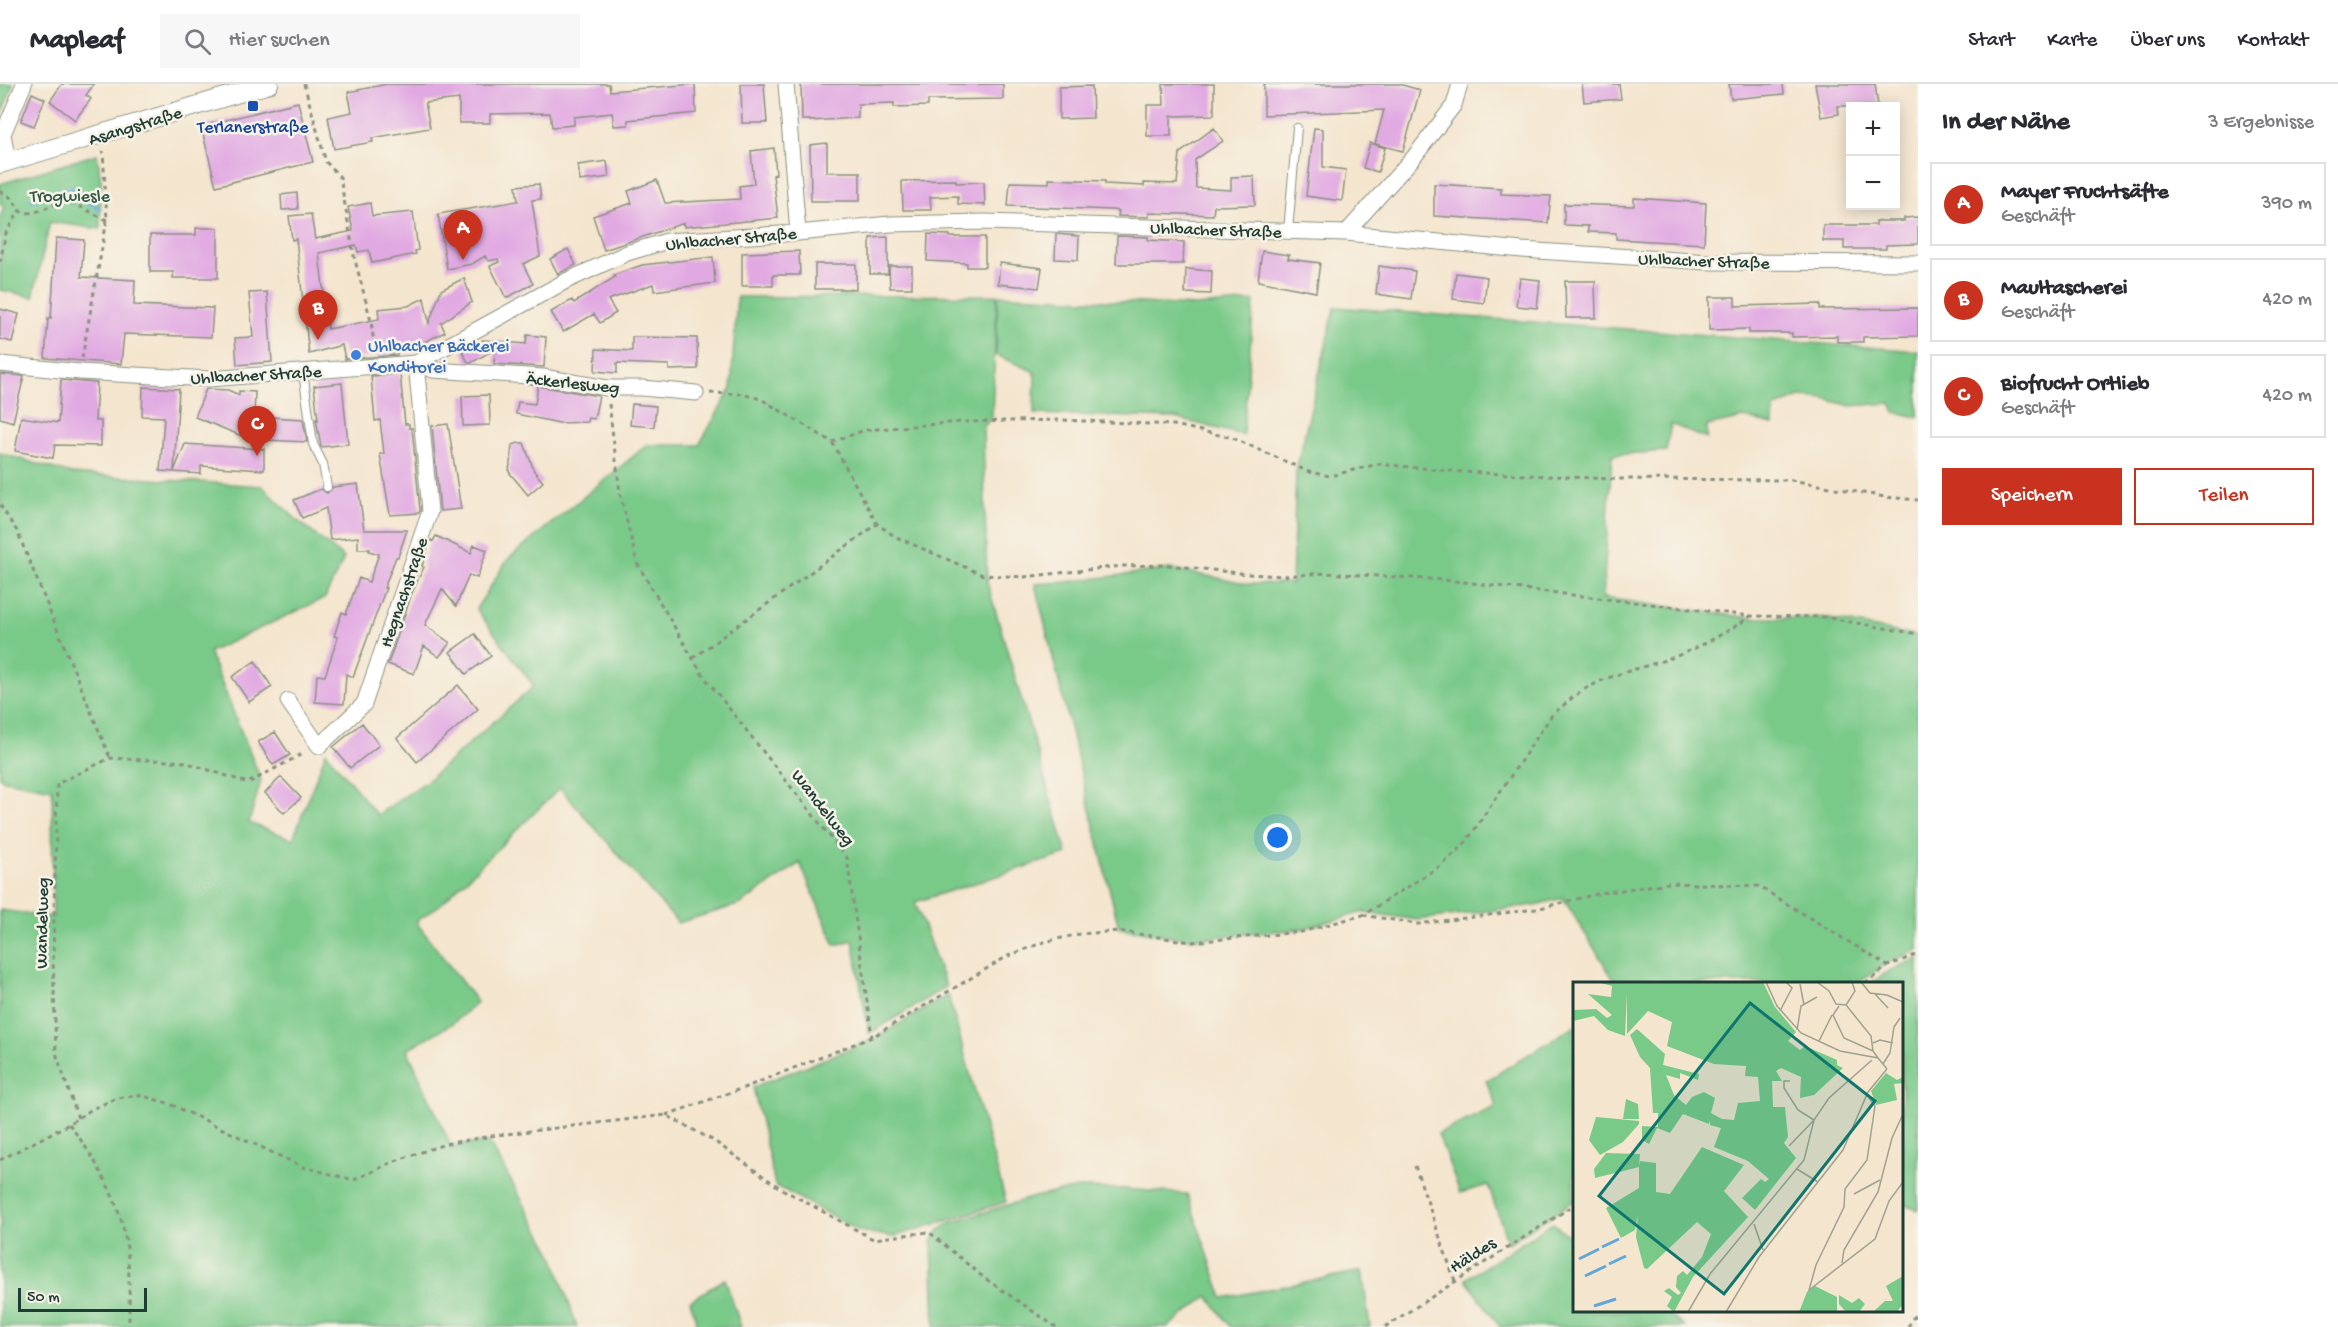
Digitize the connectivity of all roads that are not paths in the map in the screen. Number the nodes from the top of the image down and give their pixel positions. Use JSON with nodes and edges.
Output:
{"nodes":[{"id":1,"x":24,"y":84,"type":"edge"},
{"id":2,"x":269,"y":84,"type":"edge"},
{"id":3,"x":786,"y":84,"type":"edge"},
{"id":4,"x":1460,"y":84,"type":"edge"},
{"id":5,"x":1297,"y":128,"type":"dead end"},
{"id":6,"x":4,"y":163,"type":"edge"},
{"id":7,"x":1288,"y":231,"type":"junction"},
{"id":8,"x":798,"y":233,"type":"junction"},
{"id":9,"x":1346,"y":233,"type":"junction"},
{"id":10,"x":1918,"y":263,"type":"edge"},
{"id":11,"x":416,"y":363,"type":"junction"},
{"id":12,"x":0,"y":364,"type":"edge"},
{"id":13,"x":303,"y":372,"type":"junction"},
{"id":14,"x":696,"y":393,"type":"road end"},
{"id":15,"x":327,"y":487,"type":"dead end"},
{"id":16,"x":288,"y":701,"type":"dead end"}],
"edges":[{"from":1,"to":6,"type":"street"},
{"from":2,"to":6,"type":"street","name":"Asangstraße"},
{"from":3,"to":8,"type":"street"},
{"from":4,"to":9,"type":"street"},
{"from":5,"to":7,"type":"lane"},
{"from":7,"to":8,"type":"street","name":"Uhlbacher Straße"},
{"from":7,"to":9,"type":"street","name":"Uhlbacher Straße"},
{"from":8,"to":11,"type":"street","name":"Uhlbacher Straße"},
{"from":9,"to":10,"type":"street","name":"Uhlbacher Straße"},
{"from":11,"to":13,"type":"street","name":"Uhlbacher Straße"},
{"from":11,"to":14,"type":"street","name":"Äckerlesweg"},
{"from":11,"to":16,"type":"street","name":"Hegnachstraße"},
{"from":12,"to":13,"type":"street","name":"Uhlbacher Straße"},
{"from":13,"to":15,"type":"lane"}]}
